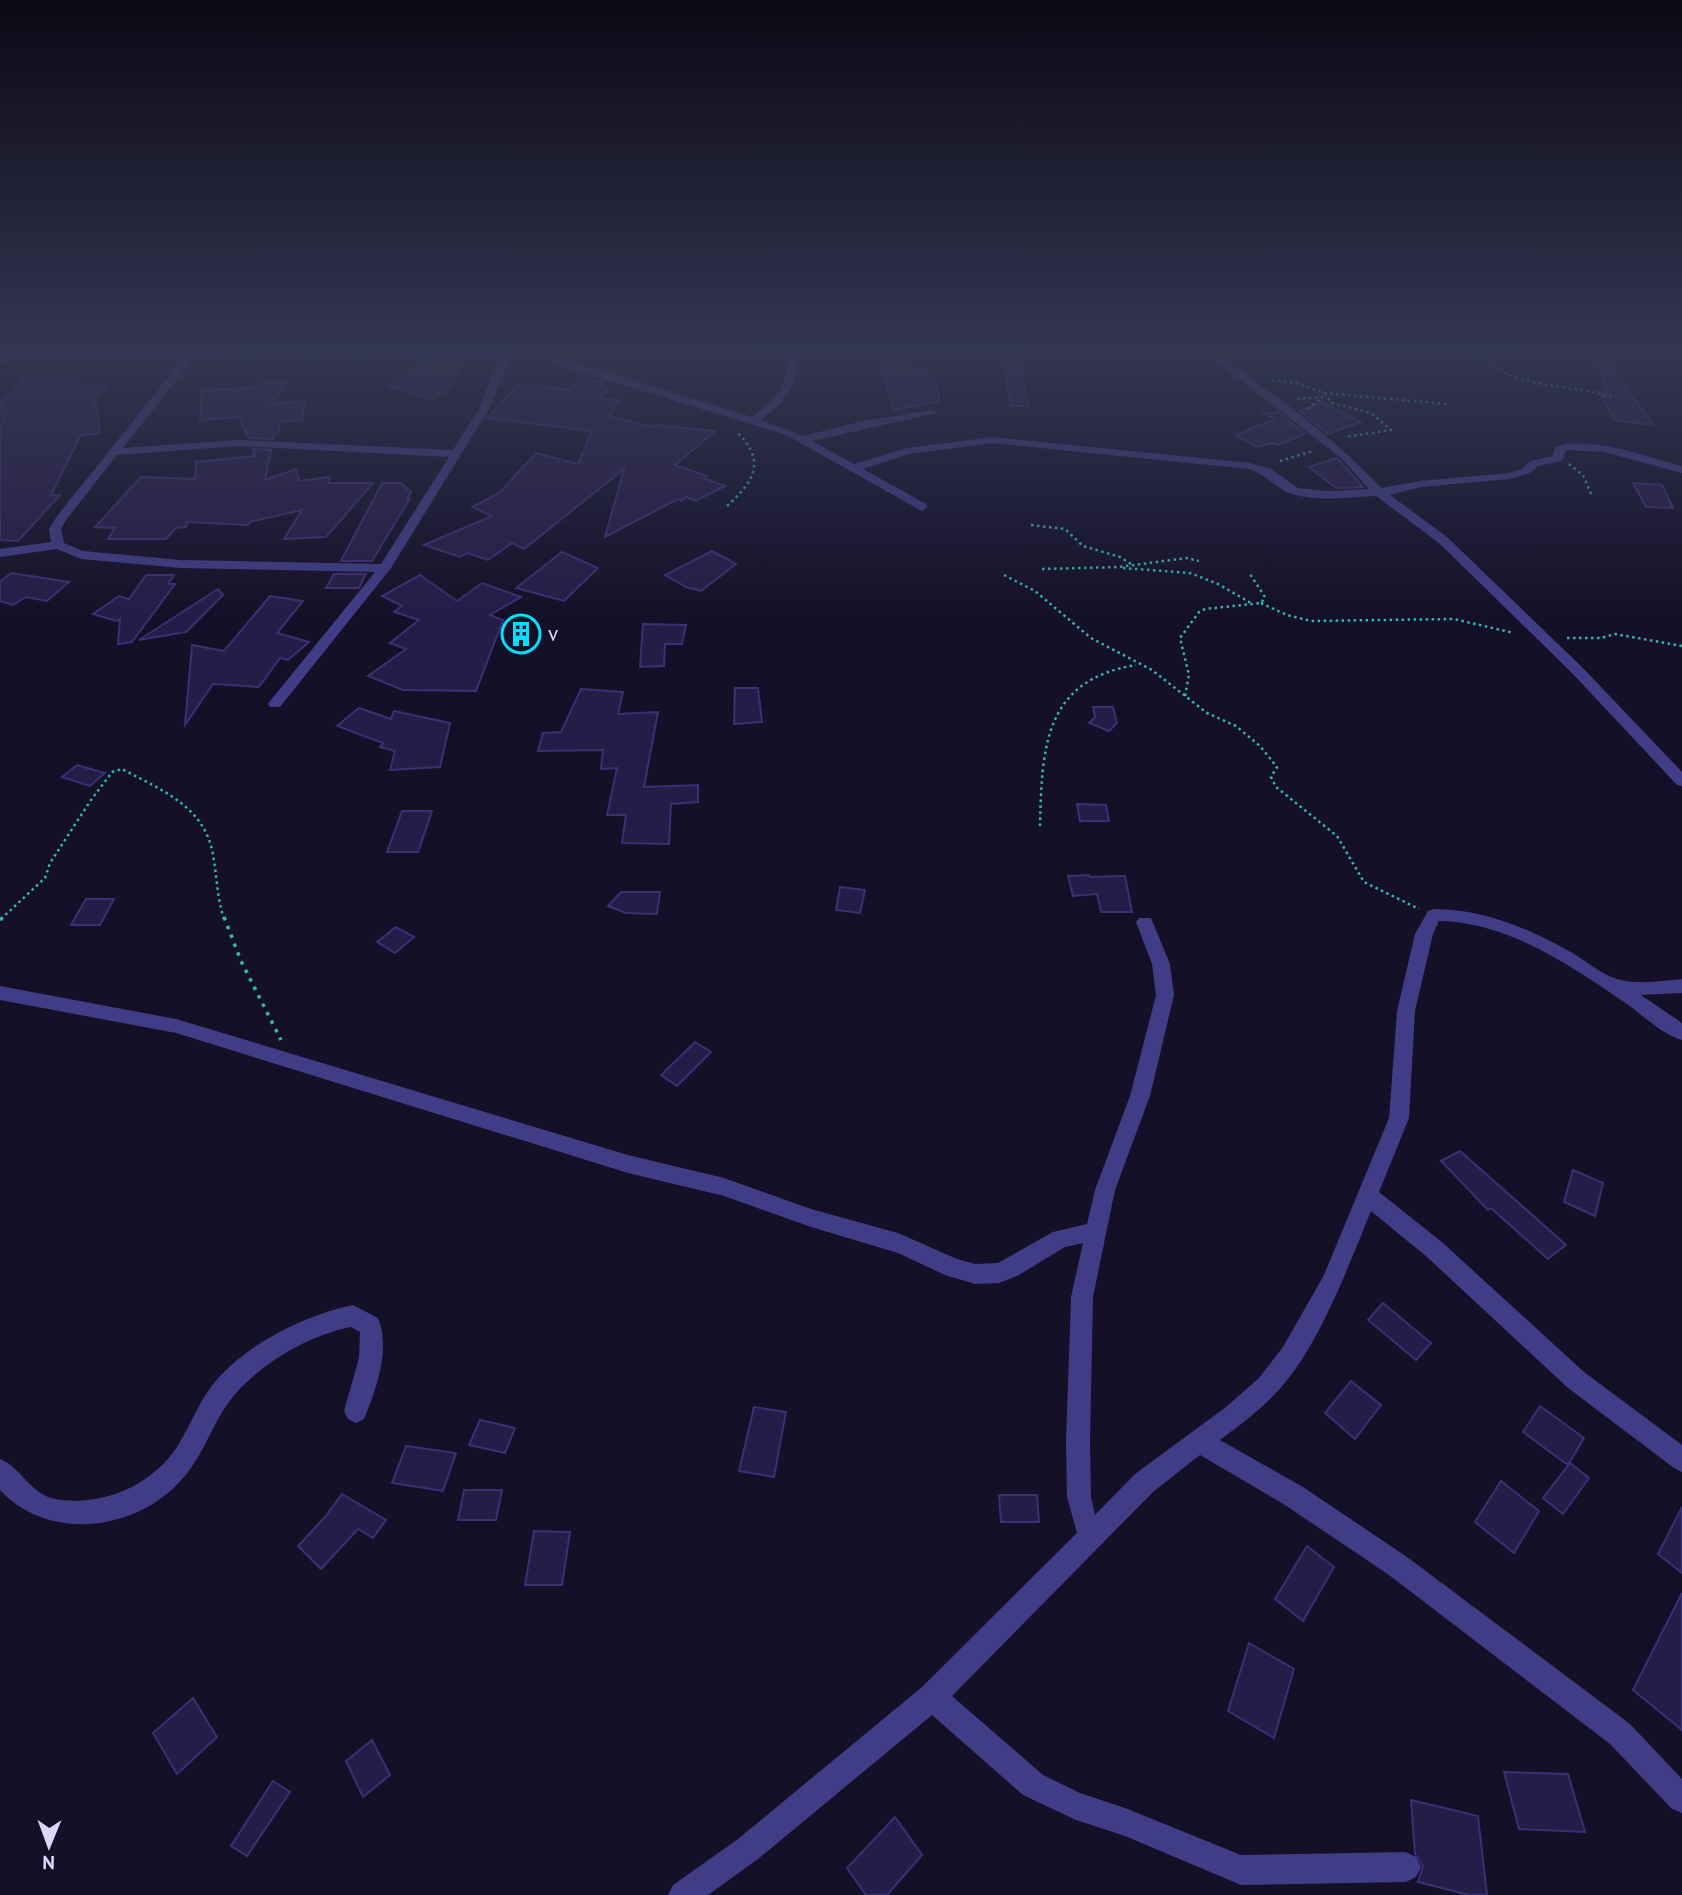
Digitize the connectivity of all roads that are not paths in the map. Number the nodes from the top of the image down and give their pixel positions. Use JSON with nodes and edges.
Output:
{"nodes":[{"id":1,"x":126,"y":439,"type":"edge"},
{"id":2,"x":466,"y":439,"type":"edge"},
{"id":3,"x":805,"y":439,"type":"edge"},
{"id":4,"x":1326,"y":439,"type":"edge"},
{"id":5,"x":116,"y":452,"type":"junction"},
{"id":6,"x":458,"y":454,"type":"junction"},
{"id":7,"x":855,"y":468,"type":"junction"},
{"id":8,"x":1682,"y":470,"type":"edge"},
{"id":9,"x":1377,"y":491,"type":"junction"},
{"id":10,"x":922,"y":508,"type":"dead end"},
{"id":11,"x":58,"y":545,"type":"junction"},
{"id":12,"x":0,"y":553,"type":"edge"},
{"id":13,"x":385,"y":568,"type":"junction"},
{"id":14,"x":275,"y":704,"type":"dead end"},
{"id":15,"x":1682,"y":781,"type":"edge"},
{"id":16,"x":1145,"y":922,"type":"dead end"},
{"id":17,"x":1613,"y":985,"type":"junction"},
{"id":18,"x":1682,"y":986,"type":"edge"},
{"id":19,"x":0,"y":993,"type":"edge"},
{"id":20,"x":1682,"y":1033,"type":"edge"},
{"id":21,"x":1367,"y":1195,"type":"junction"},
{"id":22,"x":1094,"y":1233,"type":"junction"},
{"id":23,"x":356,"y":1411,"type":"dead end"},
{"id":24,"x":1199,"y":1441,"type":"junction"},
{"id":25,"x":1682,"y":1460,"type":"edge"},
{"id":26,"x":0,"y":1471,"type":"edge"},
{"id":27,"x":1091,"y":1538,"type":"junction"},
{"id":28,"x":933,"y":1697,"type":"junction"},
{"id":29,"x":1682,"y":1798,"type":"edge"},
{"id":30,"x":1406,"y":1867,"type":"dead end"},
{"id":31,"x":683,"y":1895,"type":"edge"}],
"edges":[{"from":1,"to":5,"type":"street"},
{"from":2,"to":6,"type":"street"},
{"from":3,"to":7,"type":"street"},
{"from":4,"to":9,"type":"street"},
{"from":5,"to":6,"type":"street"},
{"from":5,"to":11,"type":"street"},
{"from":6,"to":13,"type":"street"},
{"from":7,"to":9,"type":"street"},
{"from":7,"to":10,"type":"street"},
{"from":8,"to":9,"type":"street"},
{"from":9,"to":15,"type":"street"},
{"from":11,"to":12,"type":"street"},
{"from":11,"to":13,"type":"street"},
{"from":13,"to":14,"type":"street"},
{"from":16,"to":22,"type":"street"},
{"from":17,"to":18,"type":"street"},
{"from":17,"to":20,"type":"street"},
{"from":17,"to":21,"type":"street"},
{"from":19,"to":22,"type":"street"},
{"from":21,"to":24,"type":"street"},
{"from":21,"to":25,"type":"street"},
{"from":22,"to":27,"type":"street"},
{"from":23,"to":26,"type":"street"},
{"from":24,"to":27,"type":"street"},
{"from":24,"to":29,"type":"street"},
{"from":27,"to":28,"type":"street"},
{"from":28,"to":30,"type":"street"},
{"from":28,"to":31,"type":"street"}]}
